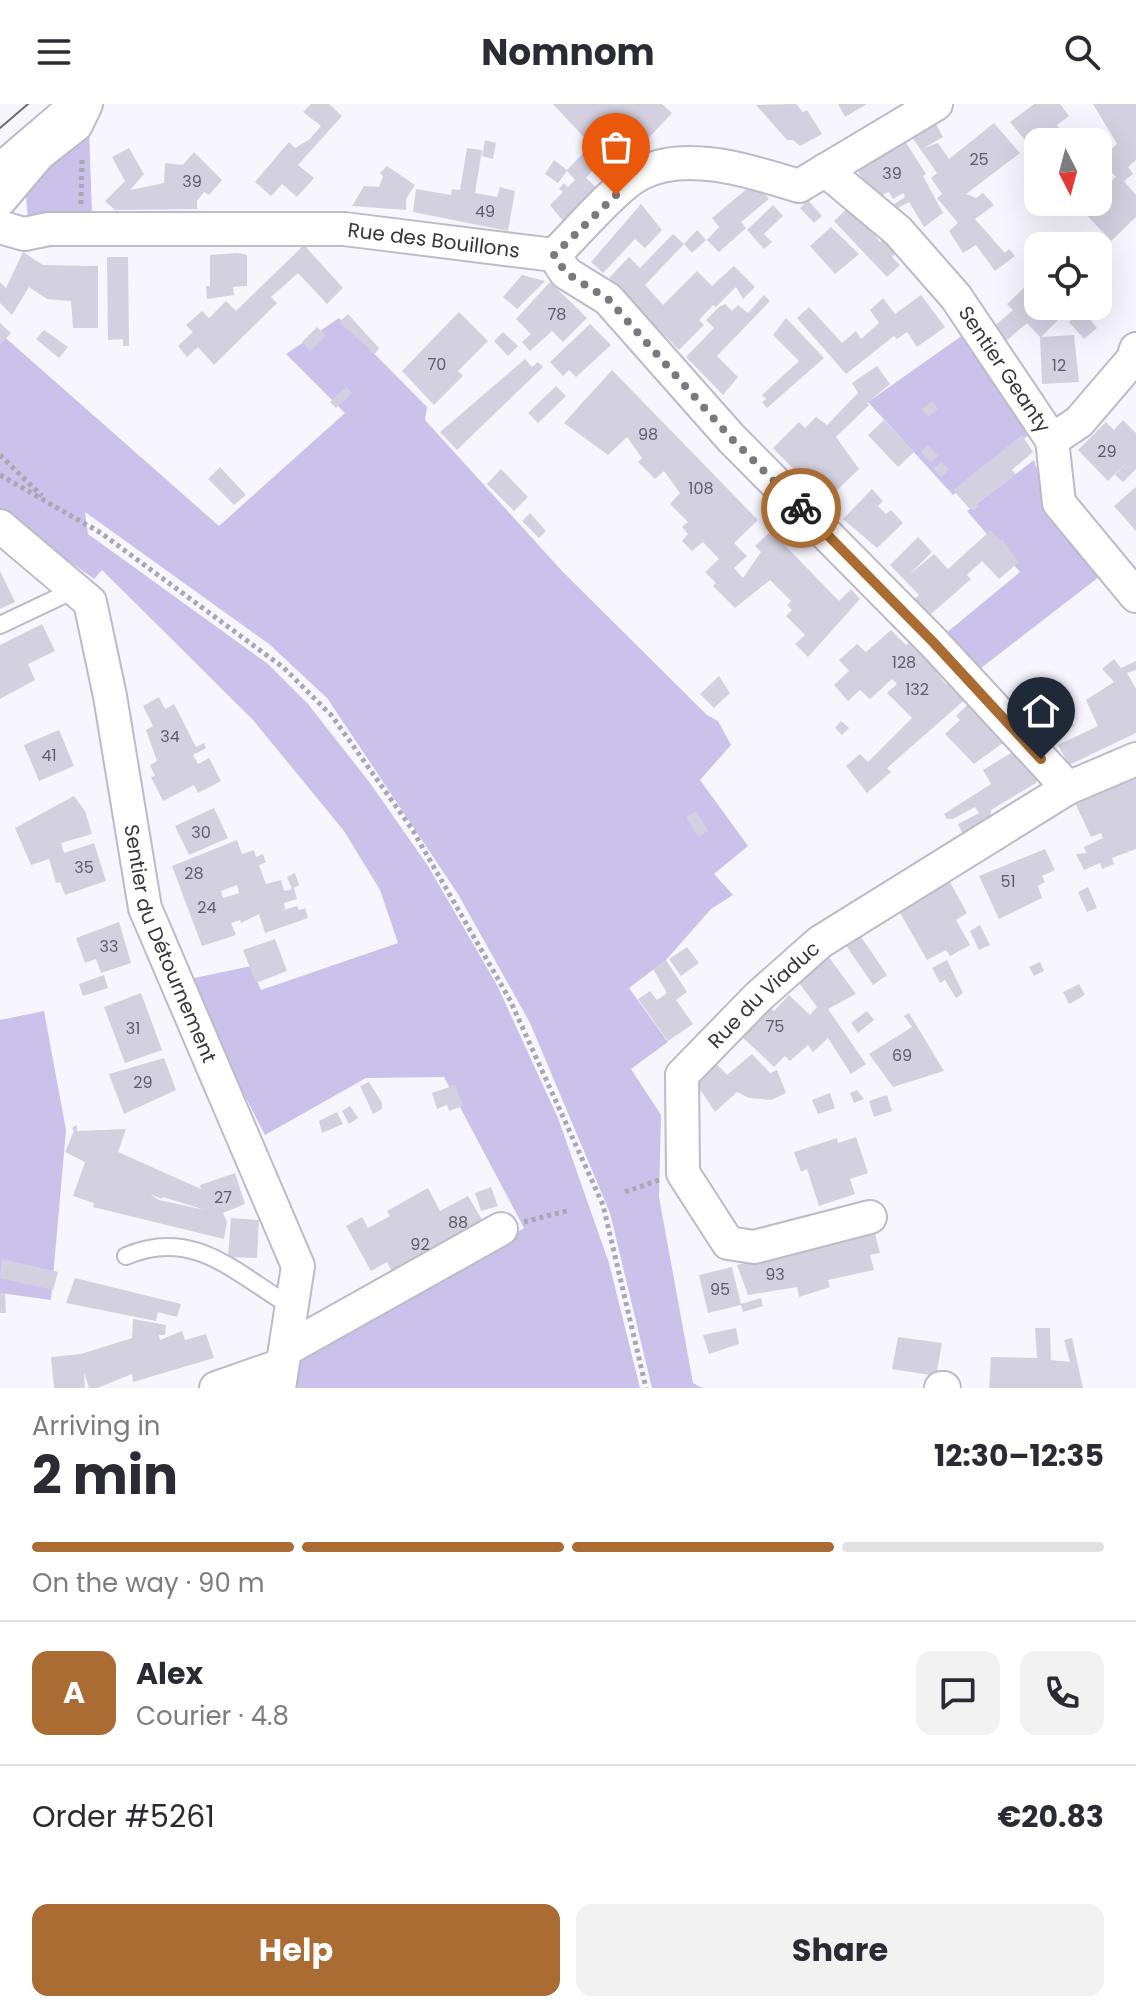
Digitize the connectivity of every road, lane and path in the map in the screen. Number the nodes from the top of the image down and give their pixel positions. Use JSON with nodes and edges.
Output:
{"nodes":[{"id":1,"x":86,"y":104,"type":"edge"},
{"id":2,"x":936,"y":104,"type":"edge"},
{"id":3,"x":0,"y":170,"type":"edge"},
{"id":4,"x":825,"y":170,"type":"junction"},
{"id":5,"x":0,"y":200,"type":"edge"},
{"id":6,"x":0,"y":211,"type":"edge"},
{"id":7,"x":0,"y":227,"type":"edge"},
{"id":8,"x":65,"y":229,"type":"junction"},
{"id":9,"x":554,"y":255,"type":"junction"},
{"id":10,"x":1136,"y":349,"type":"edge"},
{"id":11,"x":1052,"y":440,"type":"junction"},
{"id":12,"x":0,"y":455,"type":"edge"},
{"id":13,"x":0,"y":475,"type":"edge"},
{"id":14,"x":46,"y":499,"type":"junction"},
{"id":15,"x":0,"y":526,"type":"edge"},
{"id":16,"x":76,"y":589,"type":"junction"},
{"id":17,"x":1136,"y":596,"type":"edge"},
{"id":18,"x":0,"y":625,"type":"edge"},
{"id":19,"x":1136,"y":759,"type":"edge"},
{"id":20,"x":1068,"y":788,"type":"junction"},
{"id":21,"x":570,"y":1210,"type":"dead end"},
{"id":22,"x":870,"y":1217,"type":"dead end"},
{"id":23,"x":501,"y":1229,"type":"joint"},
{"id":24,"x":126,"y":1256,"type":"dead end"},
{"id":25,"x":292,"y":1307,"type":"junction"},
{"id":26,"x":282,"y":1367,"type":"edge"},
{"id":27,"x":216,"y":1388,"type":"edge"},
{"id":28,"x":646,"y":1388,"type":"edge"}],
"edges":[{"from":1,"to":3,"type":"street"},
{"from":1,"to":5,"type":"street"},
{"from":1,"to":8,"type":"path"},
{"from":2,"to":4,"type":"street"},
{"from":4,"to":9,"type":"street"},
{"from":4,"to":11,"type":"street","name":"Sentier Geanty"},
{"from":6,"to":8,"type":"street","name":"Rue des Bouillons"},
{"from":7,"to":8,"type":"street","name":"Rue des Bouillons"},
{"from":8,"to":9,"type":"street","name":"Rue des Bouillons"},
{"from":9,"to":20,"type":"street"},
{"from":10,"to":11,"type":"street"},
{"from":11,"to":17,"type":"street","name":"Sentier Geanty"},
{"from":12,"to":14,"type":"path"},
{"from":13,"to":14,"type":"path"},
{"from":14,"to":28,"type":"path"},
{"from":15,"to":16,"type":"street","name":"Sentier du Détournement"},
{"from":16,"to":18,"type":"lane"},
{"from":16,"to":25,"type":"street","name":"Sentier du Détournement"},
{"from":19,"to":20,"type":"street","name":"Rue du Viaduc"},
{"from":20,"to":22,"type":"street","name":"Rue du Viaduc"},
{"from":21,"to":23,"type":"path"},
{"from":23,"to":26,"type":"street"},
{"from":24,"to":25,"type":"lane"},
{"from":25,"to":26,"type":"street","name":"Sentier du Détournement"},
{"from":26,"to":27,"type":"street"}]}
